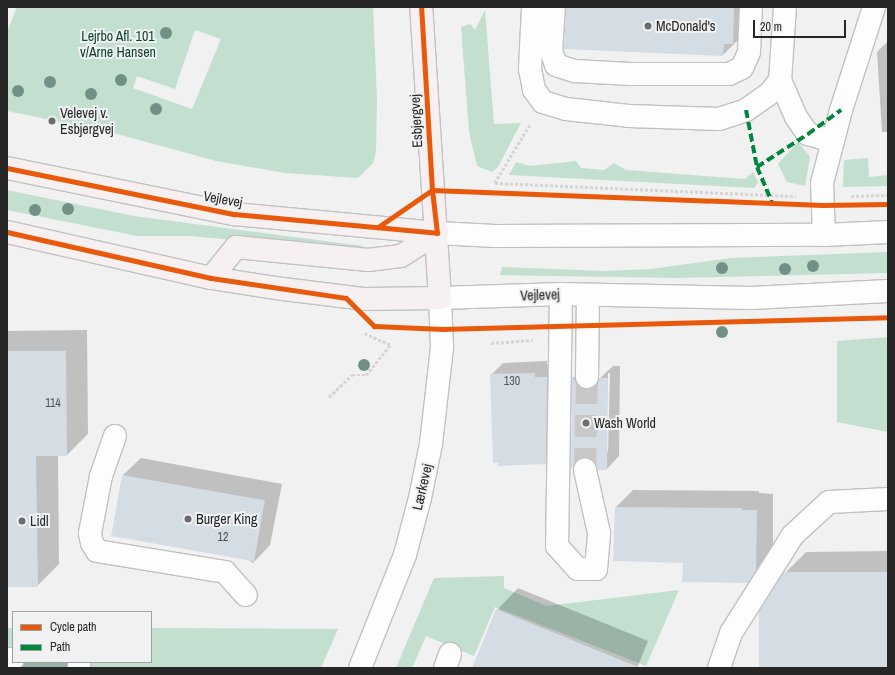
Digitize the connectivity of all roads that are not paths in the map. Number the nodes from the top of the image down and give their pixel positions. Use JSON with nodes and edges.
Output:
{"nodes":[{"id":1,"x":421,"y":7,"type":"edge"},
{"id":2,"x":533,"y":7,"type":"edge"},
{"id":3,"x":554,"y":7,"type":"edge"},
{"id":4,"x":751,"y":7,"type":"edge"},
{"id":5,"x":785,"y":7,"type":"edge"},
{"id":6,"x":874,"y":7,"type":"edge"},
{"id":7,"x":780,"y":80,"type":"junction"},
{"id":8,"x":832,"y":141,"type":"junction"},
{"id":9,"x":7,"y":168,"type":"edge"},
{"id":10,"x":7,"y":232,"type":"edge"},
{"id":11,"x":888,"y":232,"type":"edge"},
{"id":12,"x":437,"y":233,"type":"junction"},
{"id":13,"x":824,"y":235,"type":"junction"},
{"id":14,"x":211,"y":278,"type":"junction"},
{"id":15,"x":888,"y":291,"type":"edge"},
{"id":16,"x":561,"y":294,"type":"junction"},
{"id":17,"x":588,"y":295,"type":"junction"},
{"id":18,"x":440,"y":298,"type":"junction"},
{"id":19,"x":587,"y":377,"type":"tunnel mouth"},
{"id":20,"x":115,"y":436,"type":"dead end"},
{"id":21,"x":585,"y":470,"type":"tunnel mouth"},
{"id":22,"x":888,"y":499,"type":"edge"},
{"id":23,"x":246,"y":595,"type":"dead end"},
{"id":24,"x":360,"y":668,"type":"edge"},
{"id":25,"x":719,"y":668,"type":"edge"}],
"edges":[{"from":1,"to":12,"type":"main road","name":"Esbjergvej"},
{"from":2,"to":7,"type":"street"},
{"from":3,"to":4,"type":"street"},
{"from":5,"to":7,"type":"street"},
{"from":6,"to":8,"type":"street"},
{"from":7,"to":8,"type":"street"},
{"from":8,"to":13,"type":"street"},
{"from":9,"to":12,"type":"main road","name":"Vejlevej"},
{"from":10,"to":14,"type":"main road","name":"Vejlevej"},
{"from":11,"to":13,"type":"street","name":"Vejlevej"},
{"from":12,"to":13,"type":"street","name":"Vejlevej"},
{"from":12,"to":14,"type":"main road"},
{"from":12,"to":18,"type":"main road","name":"Esbjergvej"},
{"from":14,"to":18,"type":"main road","name":"Vejlevej"},
{"from":15,"to":17,"type":"street","name":"Vejlevej"},
{"from":16,"to":17,"type":"street","name":"Vejlevej"},
{"from":16,"to":18,"type":"street","name":"Vejlevej"},
{"from":16,"to":21,"type":"street"},
{"from":17,"to":19,"type":"street"},
{"from":18,"to":24,"type":"street","name":"Lærkevej"},
{"from":20,"to":23,"type":"street"},
{"from":22,"to":25,"type":"street"}]}
